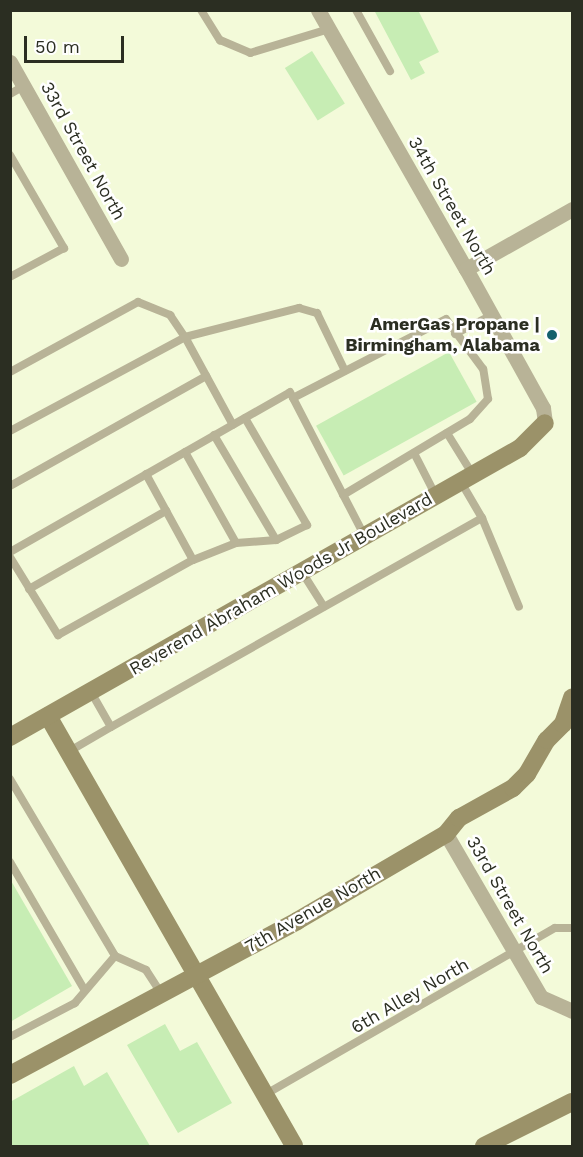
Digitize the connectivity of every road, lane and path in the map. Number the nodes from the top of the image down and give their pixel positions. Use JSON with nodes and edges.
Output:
{"nodes":[{"id":1,"x":201,"y":10,"type":"edge"},
{"id":2,"x":318,"y":10,"type":"edge"},
{"id":3,"x":356,"y":10,"type":"edge"},
{"id":4,"x":329,"y":29,"type":"junction"},
{"id":5,"x":10,"y":62,"type":"edge"},
{"id":6,"x":390,"y":71,"type":"dead end"},
{"id":7,"x":17,"y":90,"type":"edge"},
{"id":8,"x":10,"y":155,"type":"edge"},
{"id":9,"x":573,"y":209,"type":"edge"},
{"id":10,"x":121,"y":259,"type":"dead end"},
{"id":11,"x":466,"y":269,"type":"junction"},
{"id":12,"x":10,"y":277,"type":"edge"},
{"id":13,"x":492,"y":315,"type":"junction"},
{"id":14,"x":455,"y":334,"type":"junction"},
{"id":15,"x":185,"y":337,"type":"junction"},
{"id":16,"x":345,"y":370,"type":"junction"},
{"id":17,"x":10,"y":372,"type":"edge"},
{"id":18,"x":206,"y":376,"type":"junction"},
{"id":19,"x":293,"y":398,"type":"junction"},
{"id":20,"x":245,"y":418,"type":"junction"},
{"id":21,"x":545,"y":423,"type":"joint"},
{"id":22,"x":233,"y":424,"type":"junction"},
{"id":23,"x":10,"y":431,"type":"edge"},
{"id":24,"x":447,"y":433,"type":"junction"},
{"id":25,"x":214,"y":435,"type":"junction"},
{"id":26,"x":185,"y":452,"type":"junction"},
{"id":27,"x":414,"y":453,"type":"junction"},
{"id":28,"x":146,"y":474,"type":"junction"},
{"id":29,"x":467,"y":478,"type":"junction"},
{"id":30,"x":10,"y":486,"type":"edge"},
{"id":31,"x":344,"y":495,"type":"junction"},
{"id":32,"x":436,"y":496,"type":"junction"},
{"id":33,"x":166,"y":511,"type":"junction"},
{"id":34,"x":482,"y":518,"type":"junction"},
{"id":35,"x":365,"y":536,"type":"junction"},
{"id":36,"x":276,"y":540,"type":"junction"},
{"id":37,"x":236,"y":543,"type":"junction"},
{"id":38,"x":10,"y":552,"type":"edge"},
{"id":39,"x":10,"y":556,"type":"edge"},
{"id":40,"x":193,"y":560,"type":"junction"},
{"id":41,"x":302,"y":572,"type":"junction"},
{"id":42,"x":29,"y":589,"type":"junction"},
{"id":43,"x":324,"y":607,"type":"junction"},
{"id":44,"x":519,"y":607,"type":"dead end"},
{"id":45,"x":91,"y":692,"type":"junction"},
{"id":46,"x":573,"y":698,"type":"edge"},
{"id":47,"x":48,"y":716,"type":"junction"},
{"id":48,"x":111,"y":727,"type":"junction"},
{"id":49,"x":10,"y":737,"type":"edge"},
{"id":50,"x":68,"y":752,"type":"junction"},
{"id":51,"x":10,"y":779,"type":"edge"},
{"id":52,"x":446,"y":834,"type":"junction"},
{"id":53,"x":10,"y":862,"type":"edge"},
{"id":54,"x":573,"y":928,"type":"edge"},
{"id":55,"x":514,"y":953,"type":"junction"},
{"id":56,"x":115,"y":956,"type":"junction"},
{"id":57,"x":196,"y":976,"type":"junction"},
{"id":58,"x":84,"y":989,"type":"junction"},
{"id":59,"x":162,"y":994,"type":"junction"},
{"id":60,"x":573,"y":1011,"type":"edge"},
{"id":61,"x":10,"y":1037,"type":"edge"},
{"id":62,"x":10,"y":1075,"type":"edge"},
{"id":63,"x":264,"y":1095,"type":"junction"},
{"id":64,"x":573,"y":1102,"type":"edge"},
{"id":65,"x":294,"y":1146,"type":"edge"},
{"id":66,"x":484,"y":1146,"type":"edge"}],
"edges":[{"from":1,"to":4,"type":"lane"},
{"from":2,"to":4,"type":"street","name":"34th Street North"},
{"from":3,"to":6,"type":"lane"},
{"from":4,"to":11,"type":"street","name":"34th Street North"},
{"from":5,"to":7,"type":"street","name":"33rd Street North"},
{"from":7,"to":10,"type":"street","name":"33rd Street North"},
{"from":8,"to":12,"type":"lane"},
{"from":9,"to":11,"type":"street"},
{"from":11,"to":13,"type":"street","name":"34th Street North"},
{"from":13,"to":14,"type":"lane"},
{"from":13,"to":21,"type":"street","name":"34th Street North"},
{"from":14,"to":16,"type":"lane"},
{"from":14,"to":24,"type":"lane"},
{"from":15,"to":16,"type":"lane"},
{"from":15,"to":17,"type":"lane"},
{"from":15,"to":18,"type":"lane"},
{"from":15,"to":23,"type":"lane"},
{"from":16,"to":19,"type":"lane"},
{"from":18,"to":22,"type":"lane"},
{"from":18,"to":30,"type":"lane"},
{"from":19,"to":20,"type":"lane"},
{"from":19,"to":31,"type":"lane"},
{"from":20,"to":22,"type":"lane"},
{"from":20,"to":36,"type":"lane"},
{"from":21,"to":29,"type":"street","name":"Reverend Abraham Woods Jr Boulevard"},
{"from":22,"to":25,"type":"lane"},
{"from":24,"to":27,"type":"lane"},
{"from":24,"to":29,"type":"lane"},
{"from":25,"to":26,"type":"lane"},
{"from":25,"to":36,"type":"lane"},
{"from":26,"to":28,"type":"lane"},
{"from":26,"to":37,"type":"lane"},
{"from":27,"to":31,"type":"lane"},
{"from":27,"to":32,"type":"lane"},
{"from":28,"to":33,"type":"lane"},
{"from":28,"to":38,"type":"lane"},
{"from":29,"to":32,"type":"street","name":"Reverend Abraham Woods Jr Boulevard"},
{"from":29,"to":34,"type":"lane"},
{"from":31,"to":35,"type":"lane"},
{"from":32,"to":35,"type":"street","name":"Reverend Abraham Woods Jr Boulevard"},
{"from":33,"to":40,"type":"lane"},
{"from":33,"to":42,"type":"lane"},
{"from":34,"to":43,"type":"lane"},
{"from":34,"to":44,"type":"lane"},
{"from":35,"to":41,"type":"street","name":"Reverend Abraham Woods Jr Boulevard"},
{"from":36,"to":37,"type":"lane"},
{"from":37,"to":40,"type":"lane"},
{"from":39,"to":42,"type":"lane"},
{"from":40,"to":42,"type":"lane"},
{"from":41,"to":43,"type":"lane"},
{"from":41,"to":45,"type":"street","name":"Reverend Abraham Woods Jr Boulevard"},
{"from":43,"to":48,"type":"lane"},
{"from":45,"to":47,"type":"street","name":"Reverend Abraham Woods Jr Boulevard"},
{"from":45,"to":48,"type":"lane"},
{"from":46,"to":52,"type":"street","name":"7th Avenue North"},
{"from":47,"to":49,"type":"street","name":"Reverend Abraham Woods Jr Boulevard"},
{"from":47,"to":50,"type":"street"},
{"from":48,"to":50,"type":"lane"},
{"from":50,"to":57,"type":"street"},
{"from":51,"to":56,"type":"lane"},
{"from":52,"to":55,"type":"street","name":"33rd Street North"},
{"from":52,"to":57,"type":"street","name":"7th Avenue North"},
{"from":53,"to":58,"type":"lane"},
{"from":54,"to":55,"type":"lane","name":"6th Alley North"},
{"from":55,"to":60,"type":"street","name":"33rd Street North"},
{"from":55,"to":63,"type":"lane","name":"6th Alley North"},
{"from":56,"to":58,"type":"lane"},
{"from":56,"to":59,"type":"lane"},
{"from":57,"to":59,"type":"street","name":"7th Avenue North"},
{"from":57,"to":63,"type":"street"},
{"from":58,"to":61,"type":"lane"},
{"from":59,"to":62,"type":"street","name":"7th Avenue North"},
{"from":63,"to":65,"type":"street"},
{"from":64,"to":66,"type":"street"}]}
